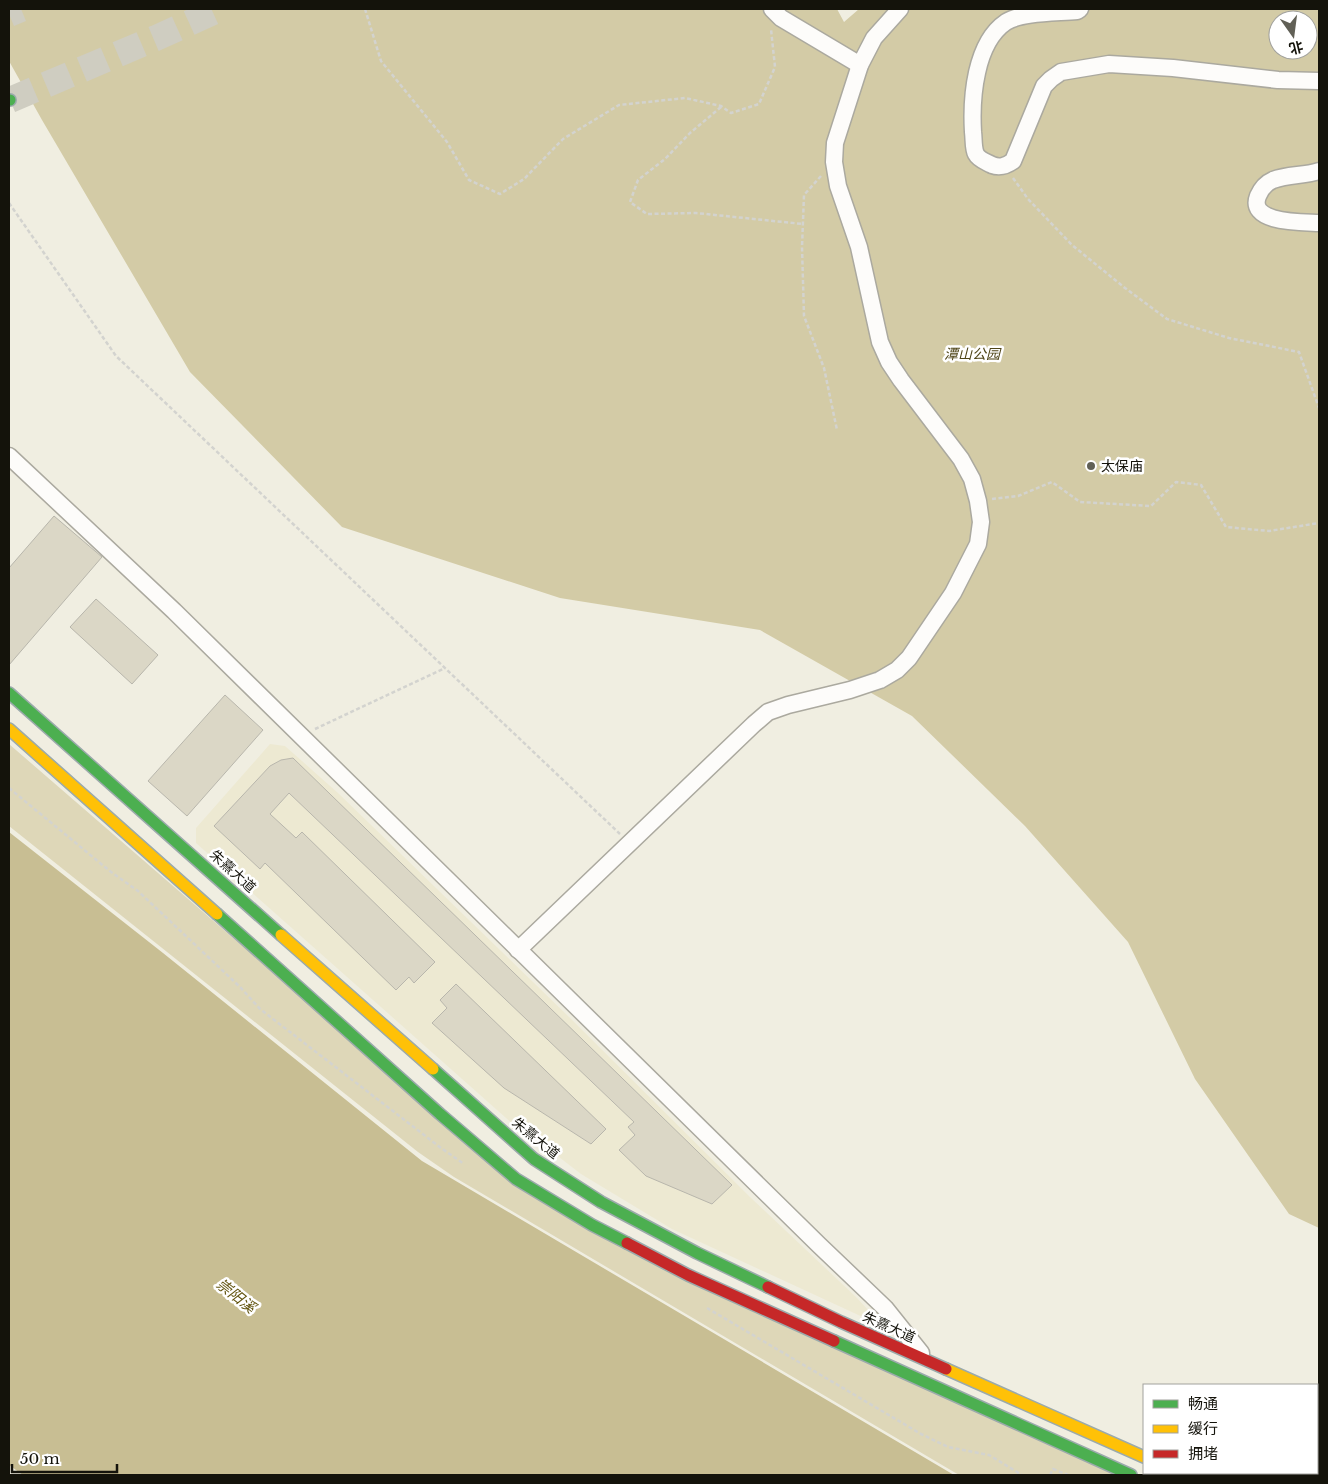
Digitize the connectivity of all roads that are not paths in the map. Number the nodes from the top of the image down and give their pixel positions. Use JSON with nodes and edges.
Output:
{"nodes":[{"id":1,"x":772,"y":9,"type":"edge"},
{"id":2,"x":900,"y":9,"type":"edge"},
{"id":3,"x":1080,"y":9,"type":"edge"},
{"id":4,"x":860,"y":65,"type":"junction"},
{"id":5,"x":1319,"y":81,"type":"edge"},
{"id":6,"x":1319,"y":172,"type":"edge"},
{"id":7,"x":1319,"y":223,"type":"edge"},
{"id":8,"x":9,"y":456,"type":"edge"},
{"id":9,"x":9,"y":693,"type":"edge"},
{"id":10,"x":9,"y":729,"type":"edge"},
{"id":11,"x":9,"y":743,"type":"edge"},
{"id":12,"x":79,"y":792,"type":"junction"},
{"id":13,"x":518,"y":950,"type":"junction"},
{"id":14,"x":926,"y":1359,"type":"junction"},
{"id":15,"x":965,"y":1400,"type":"junction"},
{"id":16,"x":1143,"y":1457,"type":"edge"},
{"id":17,"x":1130,"y":1475,"type":"edge"}],
"edges":[{"from":1,"to":4,"type":"street"},
{"from":2,"to":4,"type":"street"},
{"from":3,"to":5,"type":"street"},
{"from":4,"to":13,"type":"street"},
{"from":6,"to":7,"type":"street"},
{"from":8,"to":13,"type":"street"},
{"from":9,"to":14,"type":"main road","name":"朱熹大道"},
{"from":10,"to":12,"type":"main road"},
{"from":11,"to":12,"type":"main road"},
{"from":12,"to":15,"type":"main road"},
{"from":13,"to":14,"type":"street"},
{"from":14,"to":15,"type":"street"},
{"from":14,"to":16,"type":"main road","name":"朱熹大道"},
{"from":15,"to":17,"type":"main road"}]}
